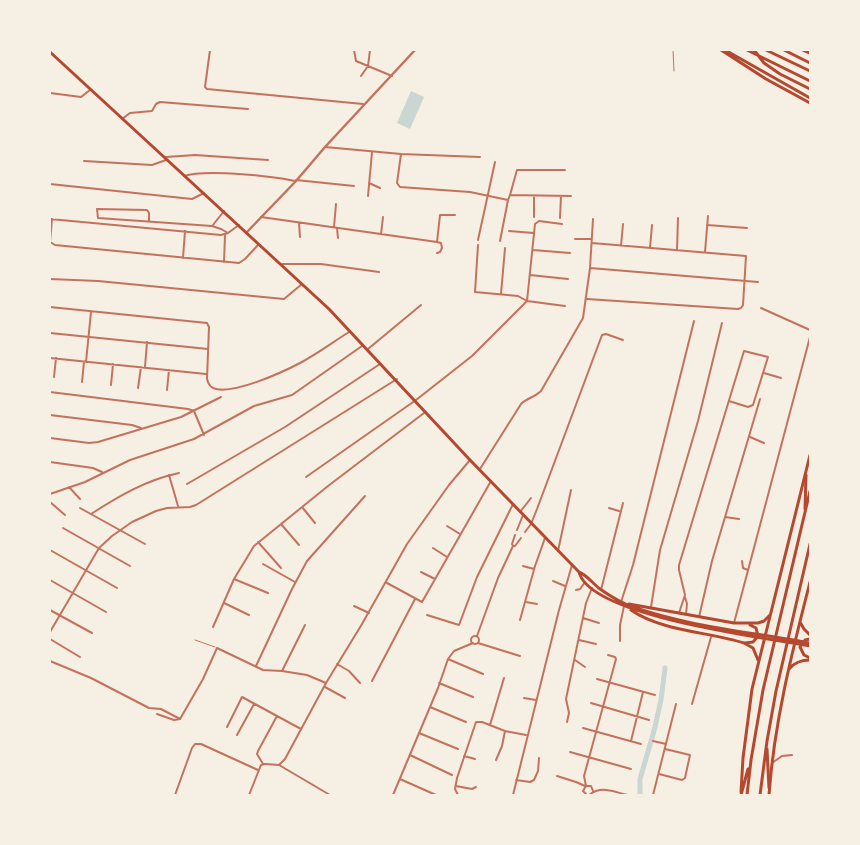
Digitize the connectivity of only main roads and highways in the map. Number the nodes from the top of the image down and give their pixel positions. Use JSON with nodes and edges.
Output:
{"nodes":[{"id":1,"x":721,"y":50,"type":"edge"},
{"id":2,"x":725,"y":50,"type":"edge"},
{"id":3,"x":747,"y":50,"type":"edge"},
{"id":4,"x":754,"y":50,"type":"edge"},
{"id":5,"x":766,"y":50,"type":"edge"},
{"id":6,"x":784,"y":50,"type":"edge"},
{"id":7,"x":803,"y":50,"type":"edge"},
{"id":8,"x":50,"y":52,"type":"edge"},
{"id":9,"x":810,"y":53,"type":"edge"},
{"id":10,"x":810,"y":63,"type":"edge"},
{"id":11,"x":810,"y":71,"type":"edge"},
{"id":12,"x":810,"y":81,"type":"edge"},
{"id":13,"x":810,"y":89,"type":"edge"},
{"id":14,"x":809,"y":96,"type":"edge"},
{"id":15,"x":810,"y":103,"type":"edge"},
{"id":16,"x":810,"y":455,"type":"edge"},
{"id":17,"x":806,"y":475,"type":"junction"},
{"id":18,"x":810,"y":491,"type":"edge"},
{"id":19,"x":805,"y":517,"type":"junction"},
{"id":20,"x":810,"y":544,"type":"edge"},
{"id":21,"x":579,"y":572,"type":"junction"},
{"id":22,"x":810,"y":582,"type":"edge"},
{"id":23,"x":625,"y":605,"type":"junction"},
{"id":24,"x":629,"y":608,"type":"junction"},
{"id":25,"x":771,"y":614,"type":"junction"},
{"id":26,"x":657,"y":615,"type":"junction"},
{"id":27,"x":800,"y":621,"type":"junction"},
{"id":28,"x":744,"y":623,"type":"junction"},
{"id":29,"x":810,"y":637,"type":"edge"},
{"id":30,"x":744,"y":643,"type":"junction"},
{"id":31,"x":810,"y":644,"type":"edge"},
{"id":32,"x":810,"y":659,"type":"edge"},
{"id":33,"x":758,"y":660,"type":"junction"},
{"id":34,"x":788,"y":670,"type":"junction"},
{"id":35,"x":767,"y":741,"type":"junction"},
{"id":36,"x":751,"y":760,"type":"junction"},
{"id":37,"x":769,"y":788,"type":"junction"},
{"id":38,"x":741,"y":795,"type":"edge"},
{"id":39,"x":747,"y":795,"type":"edge"},
{"id":40,"x":760,"y":795,"type":"edge"},
{"id":41,"x":769,"y":795,"type":"edge"}],
"edges":[{"from":1,"to":15,"type":"main road"},
{"from":2,"to":14,"type":"main road"},
{"from":3,"to":12,"type":"main road"},
{"from":4,"to":13,"type":"main road"},
{"from":5,"to":11,"type":"main road"},
{"from":6,"to":10,"type":"main road"},
{"from":7,"to":9,"type":"main road"},
{"from":8,"to":21,"type":"main road"},
{"from":16,"to":17,"type":"main road"},
{"from":17,"to":19,"type":"main road"},
{"from":17,"to":25,"type":"main road"},
{"from":18,"to":19,"type":"main road"},
{"from":19,"to":36,"type":"main road"},
{"from":20,"to":35,"type":"main road"},
{"from":21,"to":23,"type":"main road"},
{"from":21,"to":23,"type":"main road"},
{"from":22,"to":27,"type":"main road"},
{"from":23,"to":24,"type":"main road"},
{"from":23,"to":26,"type":"main road"},
{"from":23,"to":28,"type":"main road"},
{"from":24,"to":26,"type":"main road"},
{"from":24,"to":30,"type":"main road"},
{"from":25,"to":28,"type":"main road"},
{"from":25,"to":33,"type":"main road"},
{"from":26,"to":31,"type":"main road"},
{"from":27,"to":29,"type":"main road"},
{"from":27,"to":34,"type":"main road"},
{"from":28,"to":30,"type":"main road"},
{"from":29,"to":32,"type":"main road"},
{"from":30,"to":33,"type":"main road"},
{"from":32,"to":34,"type":"main road"},
{"from":33,"to":38,"type":"main road"},
{"from":34,"to":37,"type":"main road"},
{"from":35,"to":37,"type":"main road"},
{"from":35,"to":40,"type":"main road"},
{"from":36,"to":38,"type":"main road"},
{"from":36,"to":39,"type":"main road"},
{"from":37,"to":41,"type":"main road"}]}
